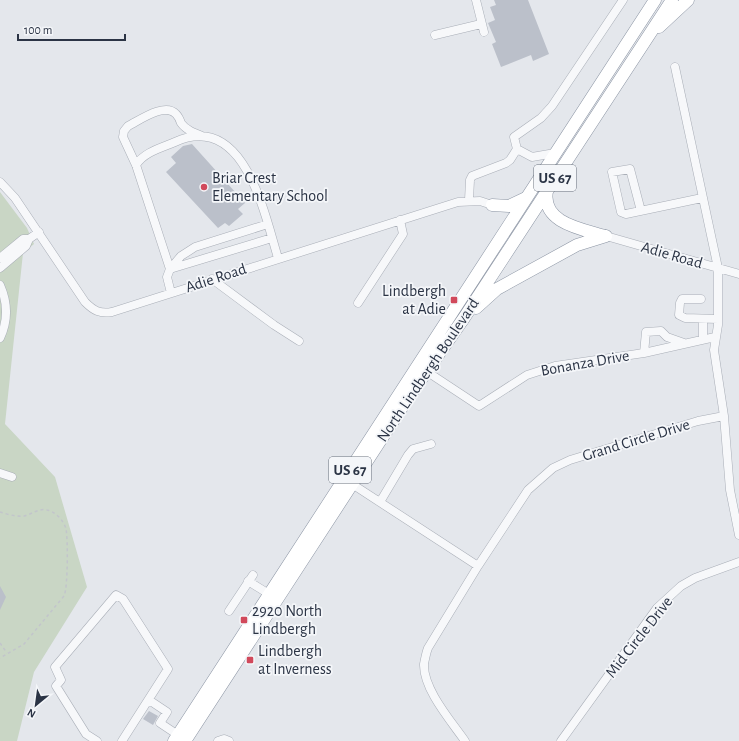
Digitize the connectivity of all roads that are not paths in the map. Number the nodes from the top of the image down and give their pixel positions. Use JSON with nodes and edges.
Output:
{"nodes":[{"id":1,"x":476,"y":0,"type":"edge"},
{"id":2,"x":623,"y":0,"type":"edge"},
{"id":3,"x":655,"y":0,"type":"edge"},
{"id":4,"x":672,"y":0,"type":"edge"},
{"id":5,"x":688,"y":0,"type":"edge"},
{"id":6,"x":435,"y":34,"type":"dead end"},
{"id":7,"x":646,"y":39,"type":"junction"},
{"id":8,"x":675,"y":67,"type":"dead end"},
{"id":9,"x":202,"y":136,"type":"junction"},
{"id":10,"x":517,"y":150,"type":"junction"},
{"id":11,"x":555,"y":153,"type":"junction"},
{"id":12,"x":136,"y":165,"type":"junction"},
{"id":13,"x":0,"y":182,"type":"edge"},
{"id":14,"x":547,"y":191,"type":"junction"},
{"id":15,"x":526,"y":198,"type":"junction"},
{"id":16,"x":702,"y":198,"type":"junction"},
{"id":17,"x":469,"y":200,"type":"junction"},
{"id":18,"x":492,"y":205,"type":"junction"},
{"id":19,"x":641,"y":211,"type":"junction"},
{"id":20,"x":400,"y":220,"type":"junction"},
{"id":21,"x":268,"y":224,"type":"junction"},
{"id":22,"x":39,"y":232,"type":"junction"},
{"id":23,"x":504,"y":233,"type":"junction"},
{"id":24,"x":606,"y":236,"type":"junction"},
{"id":25,"x":272,"y":238,"type":"junction"},
{"id":26,"x":29,"y":239,"type":"junction"},
{"id":27,"x":0,"y":258,"type":"edge"},
{"id":28,"x":278,"y":258,"type":"junction"},
{"id":29,"x":0,"y":268,"type":"edge"},
{"id":30,"x":718,"y":268,"type":"junction"},
{"id":31,"x":170,"y":269,"type":"junction"},
{"id":32,"x":739,"y":274,"type":"edge"},
{"id":33,"x":212,"y":279,"type":"junction"},
{"id":34,"x":0,"y":285,"type":"edge"},
{"id":35,"x":171,"y":293,"type":"junction"},
{"id":36,"x":701,"y":299,"type":"dead end"},
{"id":37,"x":358,"y":303,"type":"dead end"},
{"id":38,"x":464,"y":318,"type":"junction"},
{"id":39,"x":703,"y":319,"type":"junction"},
{"id":40,"x":718,"y":319,"type":"junction"},
{"id":41,"x":0,"y":338,"type":"edge"},
{"id":42,"x":715,"y":338,"type":"junction"},
{"id":43,"x":703,"y":339,"type":"junction"},
{"id":44,"x":298,"y":341,"type":"dead end"},
{"id":45,"x":684,"y":343,"type":"junction"},
{"id":46,"x":644,"y":353,"type":"junction"},
{"id":47,"x":426,"y":371,"type":"junction"},
{"id":48,"x":724,"y":416,"type":"junction"},
{"id":49,"x":431,"y":444,"type":"dead end"},
{"id":50,"x":0,"y":473,"type":"edge"},
{"id":51,"x":12,"y":477,"type":"dead end"},
{"id":52,"x":352,"y":484,"type":"junction"},
{"id":53,"x":380,"y":502,"type":"junction"},
{"id":54,"x":739,"y":536,"type":"edge"},
{"id":55,"x":739,"y":562,"type":"edge"},
{"id":56,"x":478,"y":566,"type":"junction"},
{"id":57,"x":269,"y":594,"type":"junction"},
{"id":58,"x":229,"y":611,"type":"dead end"},
{"id":59,"x":149,"y":700,"type":"junction"},
{"id":60,"x":183,"y":739,"type":"edge"},
{"id":61,"x":97,"y":741,"type":"edge"},
{"id":62,"x":122,"y":741,"type":"edge"},
{"id":63,"x":218,"y":741,"type":"edge"},
{"id":64,"x":230,"y":741,"type":"edge"},
{"id":65,"x":465,"y":741,"type":"edge"},
{"id":66,"x":561,"y":741,"type":"edge"}],
"edges":[{"from":1,"to":6,"type":"street"},
{"from":2,"to":10,"type":"street"},
{"from":3,"to":11,"type":"highway","name":"North Lindbergh Boulevard","number":"US 67"},
{"from":4,"to":7,"type":"highway","name":"North Lindbergh Boulevard","number":"US 67"},
{"from":5,"to":7,"type":"highway"},
{"from":7,"to":14,"type":"highway","name":"North Lindbergh Boulevard","number":"US 67"},
{"from":8,"to":16,"type":"street"},
{"from":9,"to":12,"type":"street"},
{"from":9,"to":12,"type":"street"},
{"from":9,"to":21,"type":"street"},
{"from":10,"to":11,"type":"street"},
{"from":10,"to":17,"type":"street"},
{"from":11,"to":15,"type":"highway","name":"North Lindbergh Boulevard","number":"US 67"},
{"from":12,"to":31,"type":"street"},
{"from":13,"to":22,"type":"street","name":"Adie Road"},
{"from":14,"to":24,"type":"highway"},
{"from":14,"to":38,"type":"highway","name":"North Lindbergh Boulevard","number":"US 67"},
{"from":15,"to":18,"type":"highway"},
{"from":15,"to":23,"type":"highway","name":"North Lindbergh Boulevard","number":"US 67"},
{"from":16,"to":19,"type":"street"},
{"from":16,"to":30,"type":"street"},
{"from":17,"to":18,"type":"street","name":"Adie Road"},
{"from":17,"to":20,"type":"street","name":"Adie Road"},
{"from":18,"to":23,"type":"highway"},
{"from":19,"to":19,"type":"street"},
{"from":20,"to":28,"type":"street","name":"Adie Road"},
{"from":20,"to":37,"type":"street"},
{"from":21,"to":25,"type":"street"},
{"from":21,"to":31,"type":"street"},
{"from":22,"to":26,"type":"street"},
{"from":22,"to":35,"type":"street","name":"Adie Road"},
{"from":23,"to":57,"type":"highway","name":"North Lindbergh Boulevard","number":"US 67"},
{"from":24,"to":30,"type":"street","name":"Adie Road"},
{"from":24,"to":38,"type":"highway"},
{"from":25,"to":28,"type":"street"},
{"from":25,"to":31,"type":"street"},
{"from":26,"to":27,"type":"street"},
{"from":26,"to":29,"type":"street"},
{"from":28,"to":33,"type":"street","name":"Adie Road"},
{"from":30,"to":32,"type":"street","name":"Adie Road"},
{"from":30,"to":40,"type":"street"},
{"from":31,"to":35,"type":"street"},
{"from":33,"to":35,"type":"street","name":"Adie Road"},
{"from":33,"to":44,"type":"street"},
{"from":34,"to":41,"type":"street"},
{"from":36,"to":39,"type":"street"},
{"from":38,"to":47,"type":"highway","name":"North Lindbergh Boulevard","number":"US 67"},
{"from":39,"to":40,"type":"street"},
{"from":39,"to":43,"type":"street"},
{"from":40,"to":42,"type":"street"},
{"from":42,"to":43,"type":"street","name":"Bonanza Drive"},
{"from":42,"to":48,"type":"street"},
{"from":43,"to":45,"type":"street","name":"Bonanza Drive"},
{"from":45,"to":46,"type":"street","name":"Bonanza Drive"},
{"from":45,"to":46,"type":"street"},
{"from":46,"to":47,"type":"street","name":"Bonanza Drive"},
{"from":47,"to":52,"type":"highway","name":"North Lindbergh Boulevard","number":"US 67"},
{"from":48,"to":54,"type":"street"},
{"from":48,"to":56,"type":"street","name":"Grand Circle Drive"},
{"from":49,"to":53,"type":"street"},
{"from":50,"to":51,"type":"street"},
{"from":52,"to":53,"type":"street"},
{"from":52,"to":60,"type":"highway","name":"North Lindbergh Boulevard","number":"US 67"},
{"from":53,"to":56,"type":"street"},
{"from":55,"to":66,"type":"street","name":"Mid Circle Drive"},
{"from":56,"to":65,"type":"street","name":"Grand Circle Drive"},
{"from":57,"to":58,"type":"street"},
{"from":57,"to":60,"type":"highway","name":"North Lindbergh Boulevard","number":"US 67"},
{"from":59,"to":60,"type":"street"},
{"from":59,"to":61,"type":"street"},
{"from":59,"to":62,"type":"street"},
{"from":63,"to":64,"type":"street"}]}
